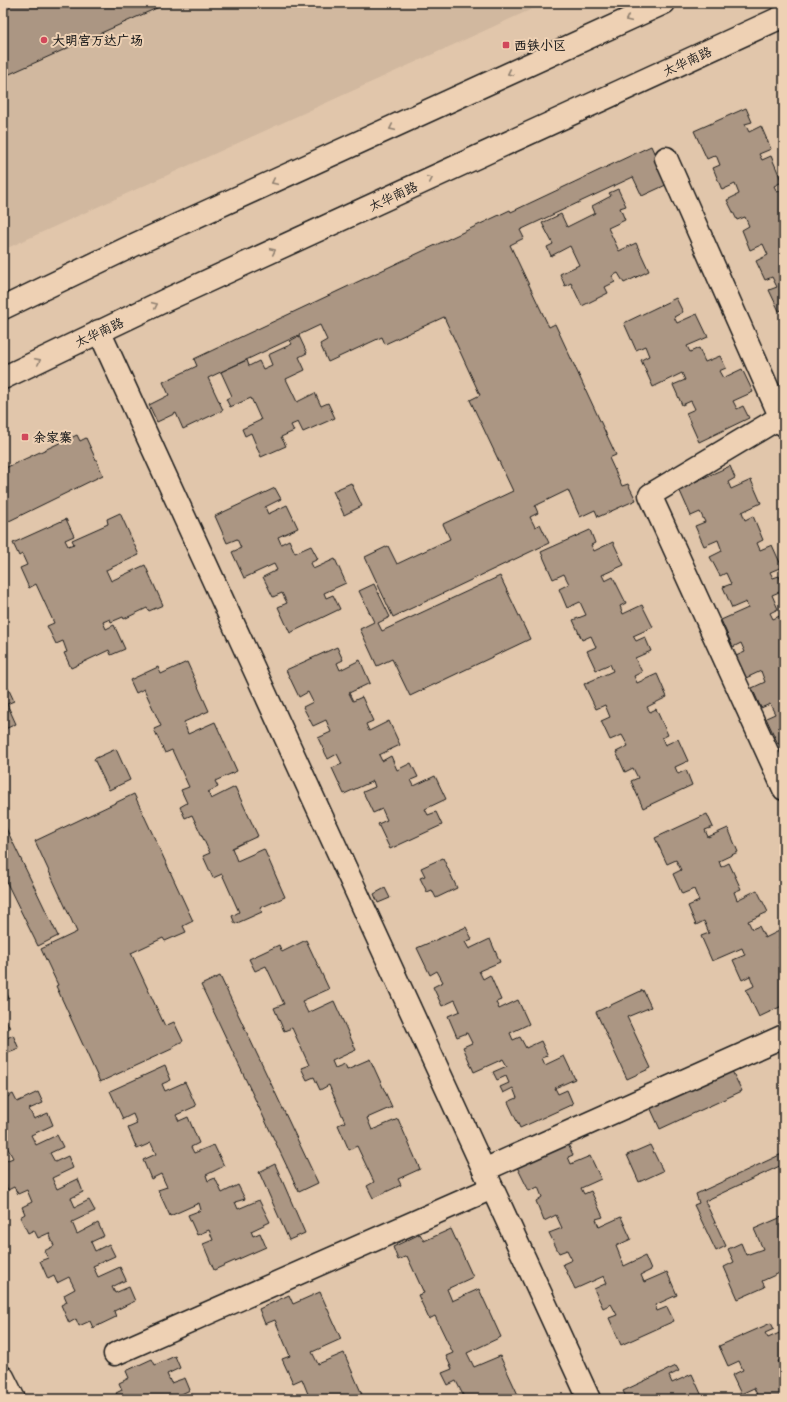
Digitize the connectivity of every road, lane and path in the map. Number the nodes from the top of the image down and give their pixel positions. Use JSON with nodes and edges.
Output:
{"nodes":[{"id":1,"x":664,"y":3,"type":"edge"},
{"id":2,"x":784,"y":16,"type":"edge"},
{"id":3,"x":666,"y":158,"type":"dead end"},
{"id":4,"x":3,"y":308,"type":"edge"},
{"id":5,"x":99,"y":331,"type":"junction"},
{"id":6,"x":3,"y":378,"type":"edge"},
{"id":7,"x":783,"y":419,"type":"edge"},
{"id":8,"x":784,"y":789,"type":"edge"},
{"id":9,"x":784,"y":1036,"type":"edge"},
{"id":10,"x":488,"y":1179,"type":"junction"},
{"id":11,"x":115,"y":1354,"type":"dead end"},
{"id":12,"x":3,"y":1376,"type":"edge"},
{"id":13,"x":14,"y":1399,"type":"edge"},
{"id":14,"x":589,"y":1399,"type":"edge"}],
"edges":[{"from":1,"to":4,"type":"street","one_way":true},
{"from":5,"to":2,"type":"street","name":"太华南路","one_way":true},
{"from":3,"to":7,"type":"street"},
{"from":6,"to":5,"type":"street","name":"太华南路","one_way":true},
{"from":5,"to":10,"type":"street"},
{"from":7,"to":8,"type":"street"},
{"from":9,"to":10,"type":"street"},
{"from":10,"to":11,"type":"street"},
{"from":10,"to":14,"type":"street"},
{"from":12,"to":13,"type":"street"}]}
